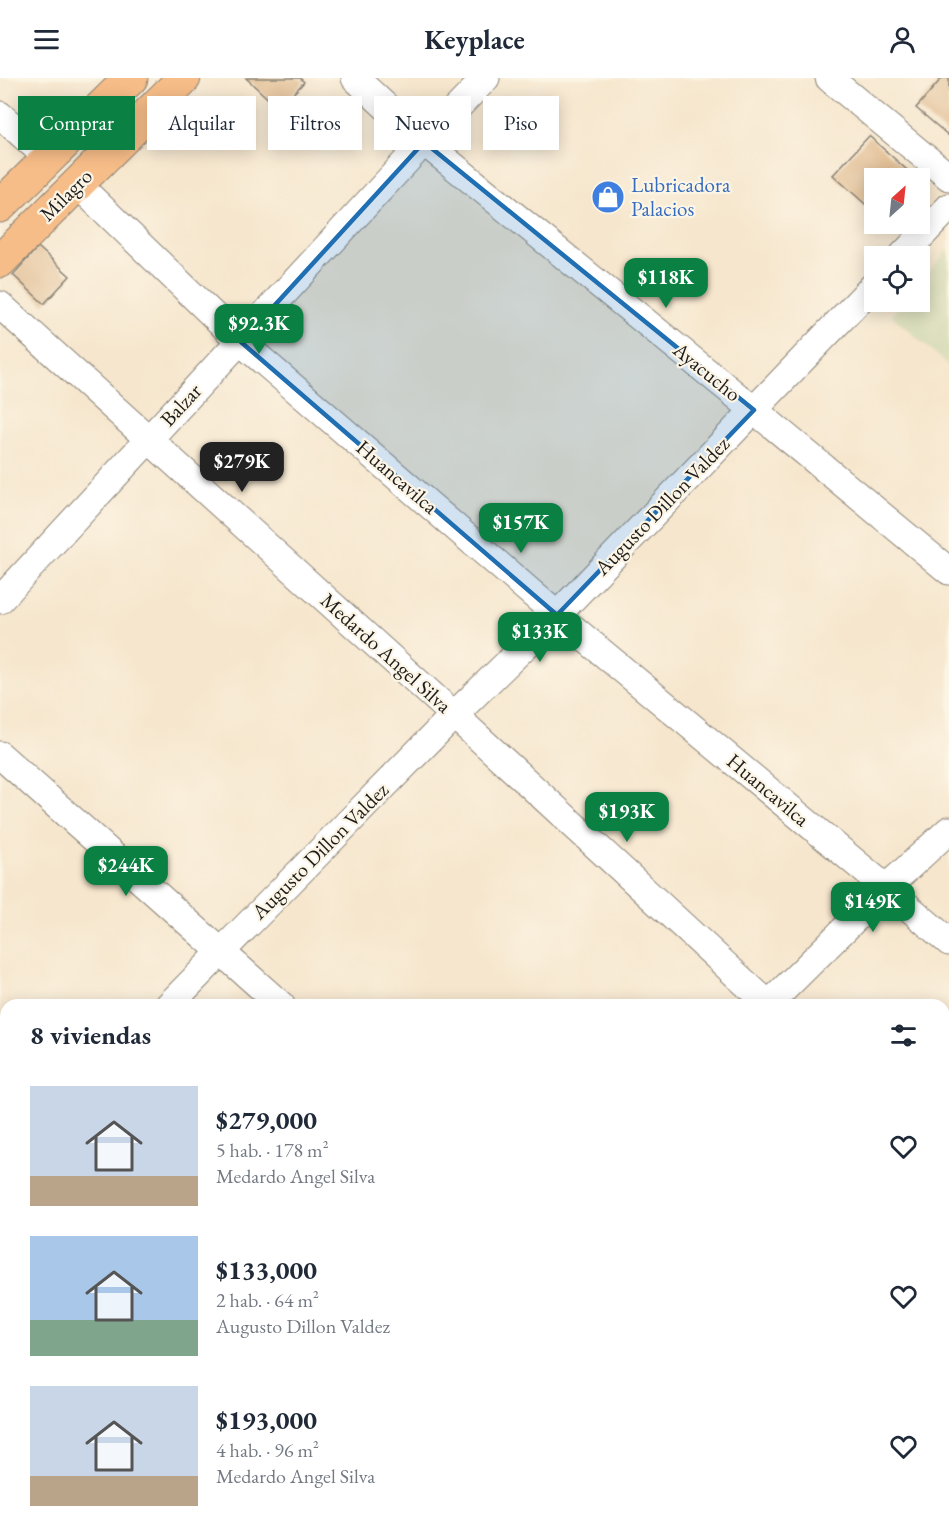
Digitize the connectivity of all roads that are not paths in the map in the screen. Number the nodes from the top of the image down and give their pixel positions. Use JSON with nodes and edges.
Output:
{"nodes":[{"id":1,"x":131,"y":78,"type":"edge"},
{"id":2,"x":184,"y":78,"type":"edge"},
{"id":3,"x":355,"y":78,"type":"edge"},
{"id":4,"x":486,"y":78,"type":"edge"},
{"id":5,"x":829,"y":78,"type":"edge"},
{"id":6,"x":374,"y":96,"type":"edge"},
{"id":7,"x":469,"y":96,"type":"edge"},
{"id":8,"x":0,"y":114,"type":"edge"},
{"id":9,"x":417,"y":150,"type":"edge"},
{"id":10,"x":434,"y":150,"type":"edge"},
{"id":11,"x":48,"y":158,"type":"junction"},
{"id":12,"x":949,"y":177,"type":"edge"},
{"id":13,"x":77,"y":184,"type":"junction"},
{"id":14,"x":0,"y":206,"type":"edge"},
{"id":15,"x":949,"y":207,"type":"edge"},
{"id":16,"x":912,"y":246,"type":"edge"},
{"id":17,"x":0,"y":261,"type":"edge"},
{"id":18,"x":864,"y":295,"type":"edge"},
{"id":19,"x":0,"y":304,"type":"edge"},
{"id":20,"x":241,"y":342,"type":"junction"},
{"id":21,"x":754,"y":410,"type":"junction"},
{"id":22,"x":149,"y":438,"type":"junction"},
{"id":23,"x":949,"y":571,"type":"edge"},
{"id":24,"x":0,"y":600,"type":"edge"},
{"id":25,"x":557,"y":615,"type":"junction"},
{"id":26,"x":454,"y":715,"type":"junction"},
{"id":27,"x":0,"y":755,"type":"edge"},
{"id":28,"x":949,"y":830,"type":"edge"},
{"id":29,"x":886,"y":888,"type":"junction"},
{"id":30,"x":949,"y":942,"type":"edge"},
{"id":31,"x":221,"y":952,"type":"junction"},
{"id":32,"x":175,"y":999,"type":"edge"},
{"id":33,"x":274,"y":999,"type":"edge"},
{"id":34,"x":762,"y":999,"type":"edge"},
{"id":35,"x":775,"y":999,"type":"edge"}],
"edges":[{"from":1,"to":11,"type":"main road","name":"Milagro"},
{"from":2,"to":13,"type":"main road","name":"Milagro"},
{"from":3,"to":6,"type":"street","name":"Ayacucho"},
{"from":4,"to":7,"type":"street","name":"Balzar"},
{"from":5,"to":12,"type":"street"},
{"from":8,"to":11,"type":"street"},
{"from":9,"to":20,"type":"street","name":"Balzar"},
{"from":10,"to":21,"type":"street","name":"Ayacucho"},
{"from":11,"to":14,"type":"main road","name":"Milagro"},
{"from":13,"to":17,"type":"main road","name":"Milagro"},
{"from":13,"to":20,"type":"street","name":"Huancavilca"},
{"from":15,"to":16,"type":"street"},
{"from":18,"to":21,"type":"street","name":"Augusto Dillon Valdez"},
{"from":19,"to":22,"type":"street","name":"Medardo Angel Silva"},
{"from":20,"to":22,"type":"street","name":"Balzar"},
{"from":20,"to":25,"type":"street","name":"Huancavilca"},
{"from":21,"to":23,"type":"street","name":"Ayacucho"},
{"from":21,"to":25,"type":"street","name":"Augusto Dillon Valdez"},
{"from":22,"to":24,"type":"street","name":"Balzar"},
{"from":22,"to":26,"type":"street","name":"Medardo Angel Silva"},
{"from":25,"to":26,"type":"street","name":"Augusto Dillon Valdez"},
{"from":25,"to":29,"type":"street","name":"Huancavilca"},
{"from":26,"to":31,"type":"street","name":"Augusto Dillon Valdez"},
{"from":26,"to":34,"type":"street","name":"Medardo Angel Silva"},
{"from":27,"to":31,"type":"street"},
{"from":28,"to":29,"type":"street"},
{"from":29,"to":30,"type":"street","name":"Huancavilca"},
{"from":29,"to":35,"type":"street"},
{"from":31,"to":32,"type":"street","name":"Augusto Dillon Valdez"},
{"from":31,"to":33,"type":"street"}]}
